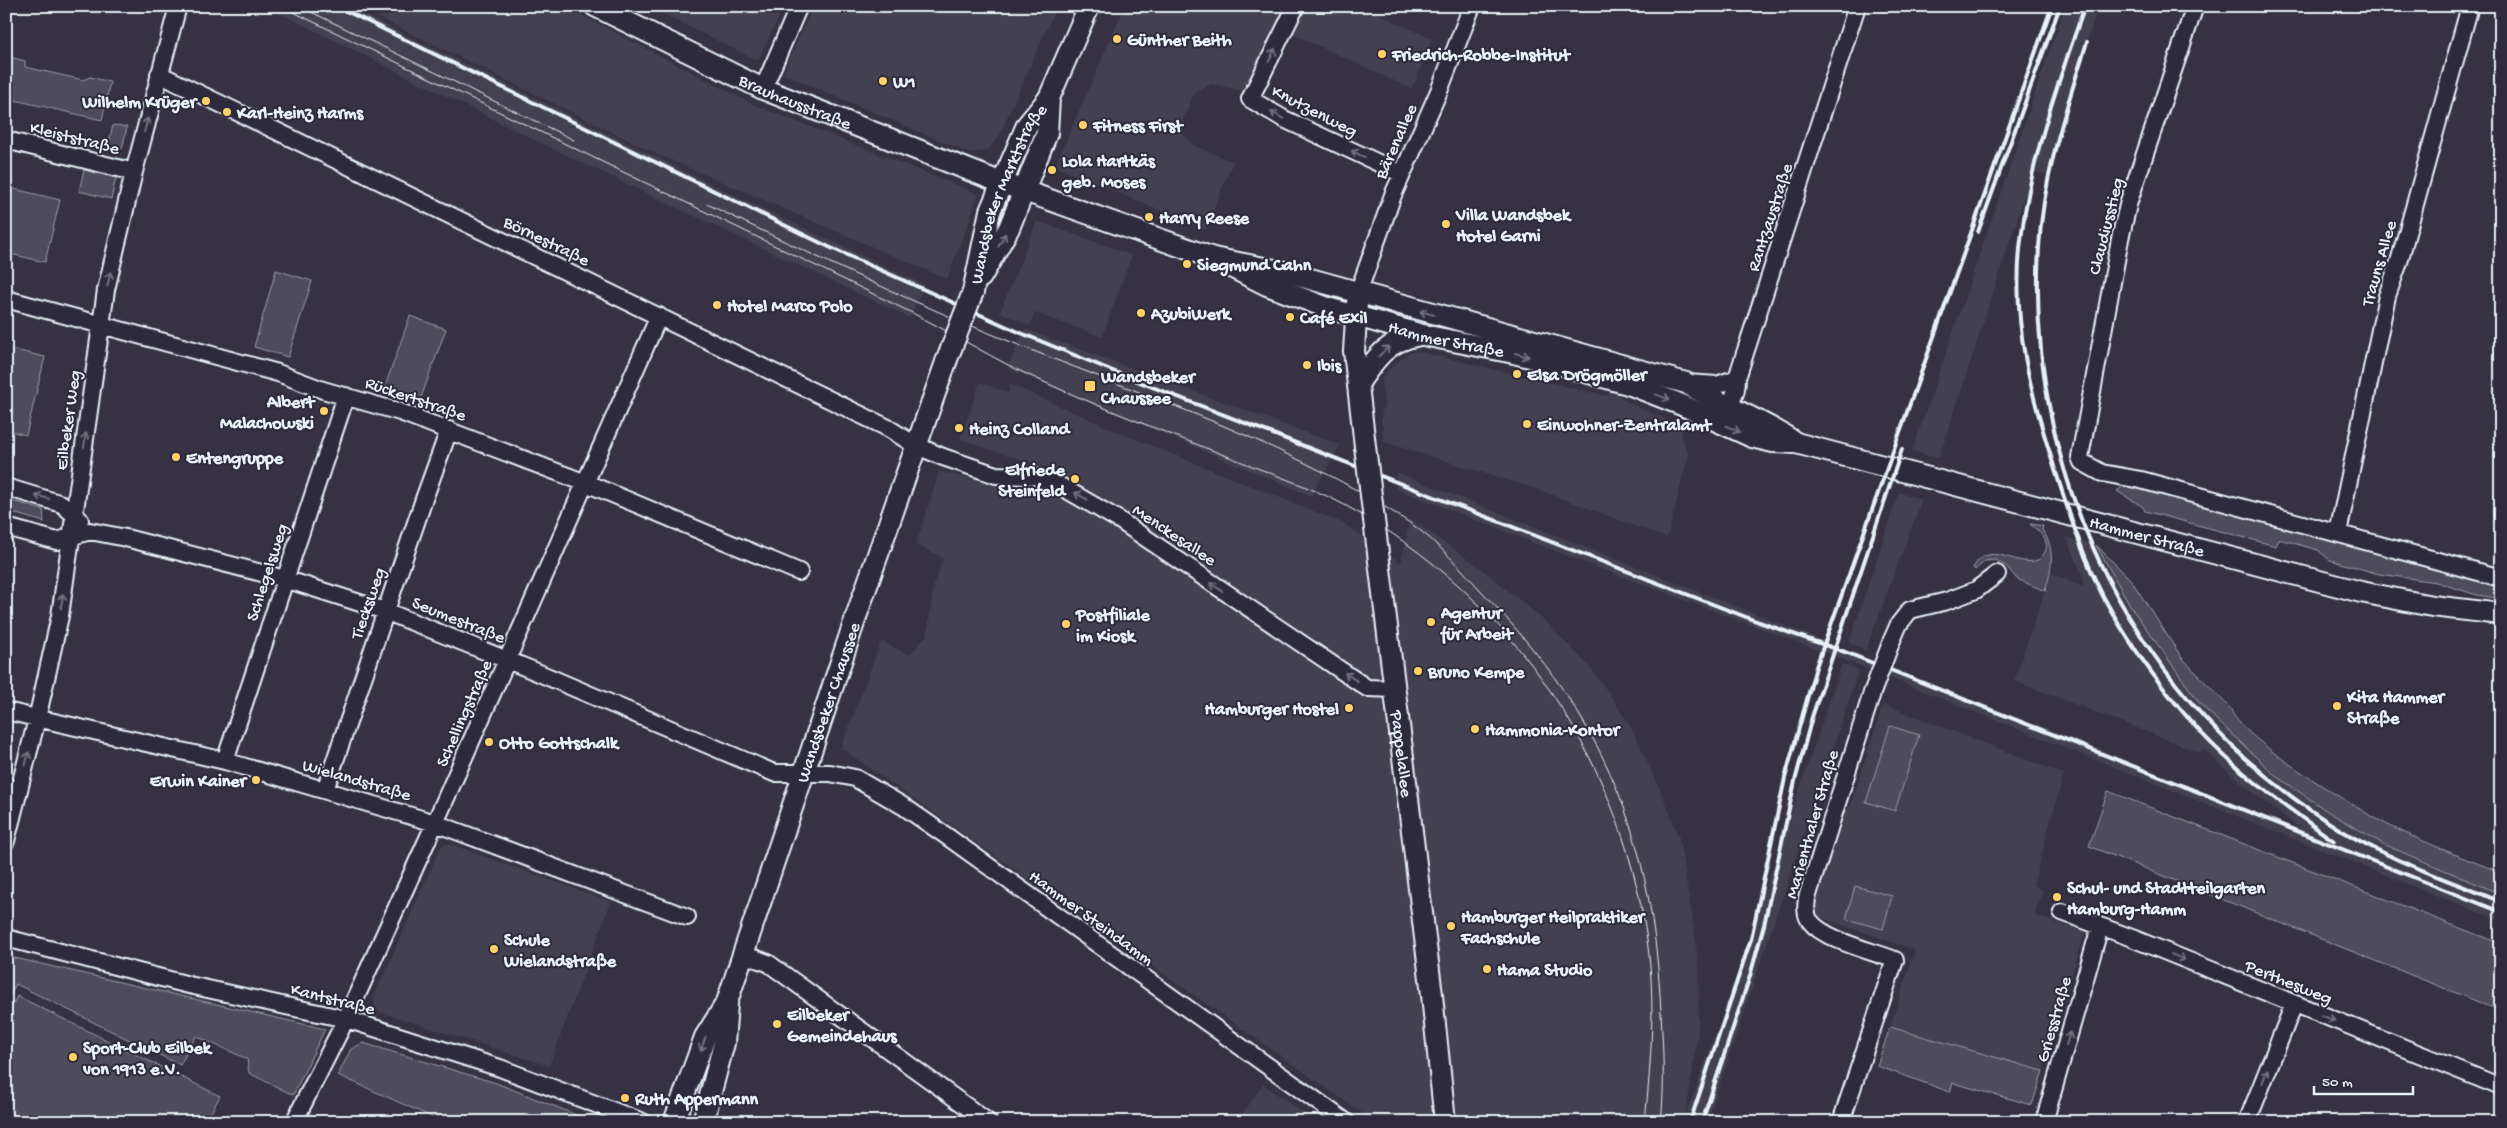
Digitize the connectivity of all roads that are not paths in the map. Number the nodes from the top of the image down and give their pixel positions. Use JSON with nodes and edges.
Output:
{"nodes":[{"id":1,"x":178,"y":6,"type":"edge"},
{"id":2,"x":595,"y":6,"type":"edge"},
{"id":3,"x":799,"y":6,"type":"edge"},
{"id":4,"x":1089,"y":6,"type":"edge"},
{"id":5,"x":1296,"y":6,"type":"edge"},
{"id":6,"x":1472,"y":6,"type":"edge"},
{"id":7,"x":1857,"y":6,"type":"edge"},
{"id":8,"x":2195,"y":6,"type":"edge"},
{"id":9,"x":2470,"y":6,"type":"edge"},
{"id":10,"x":159,"y":74,"type":"junction"},
{"id":11,"x":763,"y":89,"type":"junction"},
{"id":12,"x":1049,"y":98,"type":"junction"},
{"id":13,"x":6,"y":140,"type":"edge"},
{"id":14,"x":134,"y":172,"type":"junction"},
{"id":15,"x":1402,"y":174,"type":"junction"},
{"id":16,"x":1002,"y":183,"type":"junction"},
{"id":17,"x":1024,"y":191,"type":"junction"},
{"id":18,"x":1213,"y":258,"type":"junction"},
{"id":19,"x":973,"y":292,"type":"junction"},
{"id":20,"x":1358,"y":293,"type":"junction"},
{"id":21,"x":6,"y":299,"type":"edge"},
{"id":22,"x":658,"y":316,"type":"junction"},
{"id":23,"x":1355,"y":317,"type":"junction"},
{"id":24,"x":100,"y":323,"type":"junction"},
{"id":25,"x":1423,"y":335,"type":"junction"},
{"id":26,"x":1737,"y":378,"type":"junction"},
{"id":27,"x":1686,"y":383,"type":"junction"},
{"id":28,"x":1358,"y":384,"type":"junction"},
{"id":29,"x":346,"y":396,"type":"junction"},
{"id":30,"x":1728,"y":405,"type":"junction"},
{"id":31,"x":1694,"y":411,"type":"junction"},
{"id":32,"x":449,"y":430,"type":"junction"},
{"id":33,"x":1796,"y":443,"type":"junction"},
{"id":34,"x":915,"y":445,"type":"junction"},
{"id":35,"x":586,"y":483,"type":"junction"},
{"id":36,"x":6,"y":487,"type":"edge"},
{"id":37,"x":75,"y":514,"type":"junction"},
{"id":38,"x":6,"y":528,"type":"edge"},
{"id":39,"x":90,"y":531,"type":"junction"},
{"id":40,"x":2338,"y":534,"type":"junction"},
{"id":41,"x":72,"y":537,"type":"junction"},
{"id":42,"x":799,"y":572,"type":"dead end"},
{"id":43,"x":1997,"y":574,"type":"dead end"},
{"id":44,"x":2501,"y":578,"type":"edge"},
{"id":45,"x":285,"y":579,"type":"junction"},
{"id":46,"x":385,"y":611,"type":"junction"},
{"id":47,"x":2501,"y":614,"type":"edge"},
{"id":48,"x":508,"y":661,"type":"junction"},
{"id":49,"x":1396,"y":690,"type":"junction"},
{"id":50,"x":6,"y":710,"type":"edge"},
{"id":51,"x":38,"y":719,"type":"junction"},
{"id":52,"x":225,"y":761,"type":"junction"},
{"id":53,"x":802,"y":773,"type":"junction"},
{"id":54,"x":326,"y":790,"type":"junction"},
{"id":55,"x":435,"y":823,"type":"junction"},
{"id":56,"x":6,"y":840,"type":"edge"},
{"id":57,"x":2062,"y":912,"type":"dead end"},
{"id":58,"x":687,"y":917,"type":"dead end"},
{"id":59,"x":2100,"y":927,"type":"junction"},
{"id":60,"x":6,"y":938,"type":"edge"},
{"id":61,"x":742,"y":954,"type":"junction"},
{"id":62,"x":727,"y":1002,"type":"junction"},
{"id":63,"x":2294,"y":1004,"type":"junction"},
{"id":64,"x":346,"y":1019,"type":"junction"},
{"id":65,"x":2501,"y":1087,"type":"edge"},
{"id":66,"x":2048,"y":1121,"type":"edge"},
{"id":67,"x":294,"y":1122,"type":"edge"},
{"id":68,"x":643,"y":1122,"type":"edge"},
{"id":69,"x":674,"y":1122,"type":"edge"},
{"id":70,"x":703,"y":1122,"type":"edge"},
{"id":71,"x":988,"y":1122,"type":"edge"},
{"id":72,"x":1346,"y":1122,"type":"edge"},
{"id":73,"x":1445,"y":1122,"type":"edge"},
{"id":74,"x":1840,"y":1122,"type":"edge"},
{"id":75,"x":2247,"y":1122,"type":"edge"}],
"edges":[{"from":1,"to":10,"type":"street","name":"Eilbeker Weg"},
{"from":2,"to":11,"type":"main road","name":"Brauhausstraße"},
{"from":3,"to":11,"type":"street"},
{"from":4,"to":12,"type":"main road","name":"Wandsbeker Marktstraße"},
{"from":15,"to":5,"type":"street","name":"Knutzenweg","one_way":true},
{"from":6,"to":15,"type":"street","name":"Bärenallee"},
{"from":7,"to":26,"type":"street","name":"Rantzaustraße"},
{"from":8,"to":40,"type":"street","name":"Claudiusstieg"},
{"from":9,"to":40,"type":"street","name":"Trauns Allee"},
{"from":14,"to":10,"type":"street","name":"Eilbeker Weg","one_way":true},
{"from":10,"to":22,"type":"street","name":"Börnestraße"},
{"from":11,"to":16,"type":"main road","name":"Brauhausstraße"},
{"from":12,"to":16,"type":"main road","name":"Wandsbeker Marktstraße"},
{"from":12,"to":17,"type":"main road","name":"Wandsbeker Marktstraße"},
{"from":13,"to":14,"type":"street","name":"Kleiststraße"},
{"from":24,"to":14,"type":"street","name":"Eilbeker Weg","one_way":true},
{"from":15,"to":20,"type":"street","name":"Bärenallee"},
{"from":16,"to":17,"type":"main road","name":"Brauhausstraße"},
{"from":16,"to":19,"type":"main road","name":"Wandsbeker Marktstraße"},
{"from":17,"to":18,"type":"main road","name":"Hammer Straße"},
{"from":19,"to":17,"type":"main road","name":"Wandsbeker Marktstraße","one_way":true},
{"from":18,"to":20,"type":"main road","name":"Hammer Straße"},
{"from":18,"to":23,"type":"main road","name":"Hammer Straße"},
{"from":19,"to":34,"type":"main road","name":"Wandsbeker Chaussee","bridge":true},
{"from":20,"to":23,"type":"main road","name":"Pappelallee"},
{"from":27,"to":20,"type":"main road","name":"Hammer Straße","one_way":true},
{"from":21,"to":24,"type":"street","name":"Rückertstraße"},
{"from":22,"to":34,"type":"street","name":"Börnestraße"},
{"from":22,"to":35,"type":"street","name":"Schellingstraße"},
{"from":23,"to":25,"type":"main road","name":"Hammer Straße"},
{"from":23,"to":28,"type":"main road","name":"Pappelallee"},
{"from":24,"to":29,"type":"street","name":"Rückertstraße"},
{"from":37,"to":24,"type":"street","name":"Eilbeker Weg","one_way":true},
{"from":28,"to":25,"type":"main road","one_way":true},
{"from":25,"to":31,"type":"main road","name":"Hammer Straße","one_way":true},
{"from":26,"to":27,"type":"street","name":"Hammer Straße"},
{"from":26,"to":30,"type":"street","name":"Rantzaustraße"},
{"from":27,"to":30,"type":"main road","name":"Hammer Straße"},
{"from":28,"to":49,"type":"main road","name":"Pappelallee","bridge":true},
{"from":29,"to":32,"type":"street","name":"Rückertstraße"},
{"from":29,"to":45,"type":"street","name":"Schlegelsweg"},
{"from":30,"to":31,"type":"street"},
{"from":30,"to":33,"type":"main road","name":"Hammer Straße"},
{"from":31,"to":33,"type":"main road","name":"Hammer Straße","one_way":true},
{"from":32,"to":35,"type":"street","name":"Rückertstraße"},
{"from":32,"to":46,"type":"street","name":"Tiecksweg"},
{"from":33,"to":47,"type":"main road","name":"Hammer Straße"},
{"from":49,"to":34,"type":"street","name":"Menckesallee","one_way":true},
{"from":34,"to":53,"type":"main road","name":"Wandsbeker Chaussee"},
{"from":35,"to":42,"type":"street","name":"Rückertstraße"},
{"from":35,"to":48,"type":"street","name":"Schellingstraße"},
{"from":37,"to":36,"type":"street","one_way":true},
{"from":37,"to":39,"type":"street"},
{"from":37,"to":41,"type":"street","name":"Eilbeker Weg"},
{"from":38,"to":41,"type":"street"},
{"from":39,"to":41,"type":"street"},
{"from":39,"to":45,"type":"street","name":"Seumestraße"},
{"from":40,"to":44,"type":"street"},
{"from":51,"to":41,"type":"street","name":"Eilbeker Weg","one_way":true},
{"from":43,"to":74,"type":"street","name":"Marienthaler Straße","bridge":true},
{"from":45,"to":46,"type":"street","name":"Seumestraße"},
{"from":45,"to":52,"type":"street","name":"Schlegelsweg"},
{"from":46,"to":48,"type":"street","name":"Seumestraße"},
{"from":46,"to":54,"type":"street","name":"Tiecksweg"},
{"from":48,"to":53,"type":"street","name":"Seumestraße"},
{"from":48,"to":55,"type":"street","name":"Schellingstraße"},
{"from":49,"to":73,"type":"main road","name":"Pappelallee"},
{"from":50,"to":51,"type":"street","name":"Wielandstraße"},
{"from":51,"to":52,"type":"street","name":"Wielandstraße"},
{"from":56,"to":51,"type":"street","name":"Eilbeker Weg","one_way":true},
{"from":52,"to":54,"type":"street","name":"Wielandstraße"},
{"from":53,"to":61,"type":"main road","name":"Wandsbeker Chaussee"},
{"from":53,"to":72,"type":"street","name":"Hammer Steindamm"},
{"from":54,"to":55,"type":"street","name":"Wielandstraße"},
{"from":55,"to":58,"type":"street","name":"Wielandstraße"},
{"from":55,"to":64,"type":"street","name":"Schellingstraße"},
{"from":57,"to":59,"type":"street","name":"Perthesweg"},
{"from":59,"to":63,"type":"street","name":"Perthesweg","one_way":true},
{"from":66,"to":59,"type":"street","name":"Griesstraße","one_way":true},
{"from":60,"to":64,"type":"street","name":"Kantstraße"},
{"from":61,"to":62,"type":"main road","name":"Wandsbeker Chaussee"},
{"from":61,"to":71,"type":"street"},
{"from":62,"to":69,"type":"main road","name":"Wandsbeker Chaussee","one_way":true},
{"from":62,"to":70,"type":"main road","name":"Wandsbeker Chaussee"},
{"from":63,"to":65,"type":"street","name":"Perthesweg","one_way":true},
{"from":75,"to":63,"type":"street","one_way":true},
{"from":64,"to":67,"type":"street","name":"Schellingstraße"},
{"from":64,"to":68,"type":"street","name":"Kantstraße"}]}
